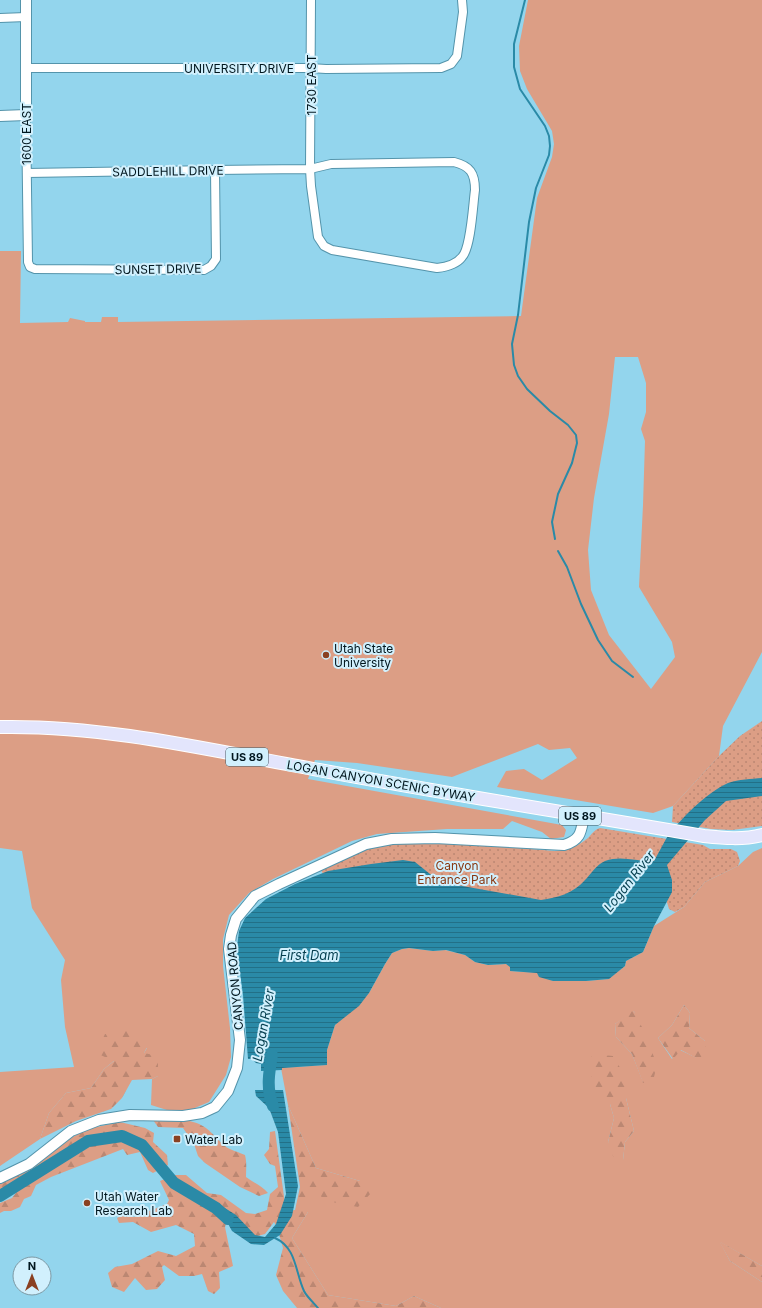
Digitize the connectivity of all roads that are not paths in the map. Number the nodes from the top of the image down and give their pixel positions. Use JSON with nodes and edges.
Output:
{"nodes":[{"id":1,"x":26,"y":0,"type":"edge"},
{"id":2,"x":311,"y":0,"type":"edge"},
{"id":3,"x":462,"y":0,"type":"edge"},
{"id":4,"x":26,"y":17,"type":"junction"},
{"id":5,"x":0,"y":18,"type":"edge"},
{"id":6,"x":26,"y":68,"type":"junction"},
{"id":7,"x":310,"y":68,"type":"junction"},
{"id":8,"x":26,"y":115,"type":"junction"},
{"id":9,"x":0,"y":116,"type":"edge"},
{"id":10,"x":215,"y":170,"type":"junction"},
{"id":11,"x":310,"y":170,"type":"junction"},
{"id":12,"x":27,"y":173,"type":"junction"},
{"id":13,"x":30,"y":267,"type":"joint"},
{"id":14,"x":0,"y":727,"type":"edge"},
{"id":15,"x":584,"y":816,"type":"junction"},
{"id":16,"x":762,"y":835,"type":"edge"},
{"id":17,"x":0,"y":1178,"type":"edge"}],
"edges":[{"from":1,"to":4,"type":"street","name":"1600 EAST"},
{"from":2,"to":7,"type":"street","name":"1730 EAST"},
{"from":3,"to":7,"type":"street","name":"UNIVERSITY DRIVE"},
{"from":4,"to":5,"type":"street"},
{"from":4,"to":6,"type":"street","name":"1600 EAST"},
{"from":6,"to":7,"type":"street","name":"UNIVERSITY DRIVE"},
{"from":6,"to":8,"type":"street","name":"1600 EAST"},
{"from":7,"to":11,"type":"street","name":"1730 EAST"},
{"from":8,"to":9,"type":"street"},
{"from":8,"to":12,"type":"street","name":"1600 EAST"},
{"from":10,"to":11,"type":"street","name":"SADDLEHILL DRIVE"},
{"from":10,"to":12,"type":"street","name":"SADDLEHILL DRIVE"},
{"from":10,"to":13,"type":"street","name":"SUNSET DRIVE"},
{"from":11,"to":11,"type":"street","name":"1730 EAST"},
{"from":12,"to":13,"type":"street","name":"1600 EAST"},
{"from":14,"to":15,"type":"main road","name":"LOGAN CANYON SCENIC BYWAY","number":"US 89"},
{"from":15,"to":16,"type":"main road","name":"LOGAN CANYON SCENIC BYWAY","number":"US 89"},
{"from":15,"to":17,"type":"street","name":"CANYON ROAD"}]}
